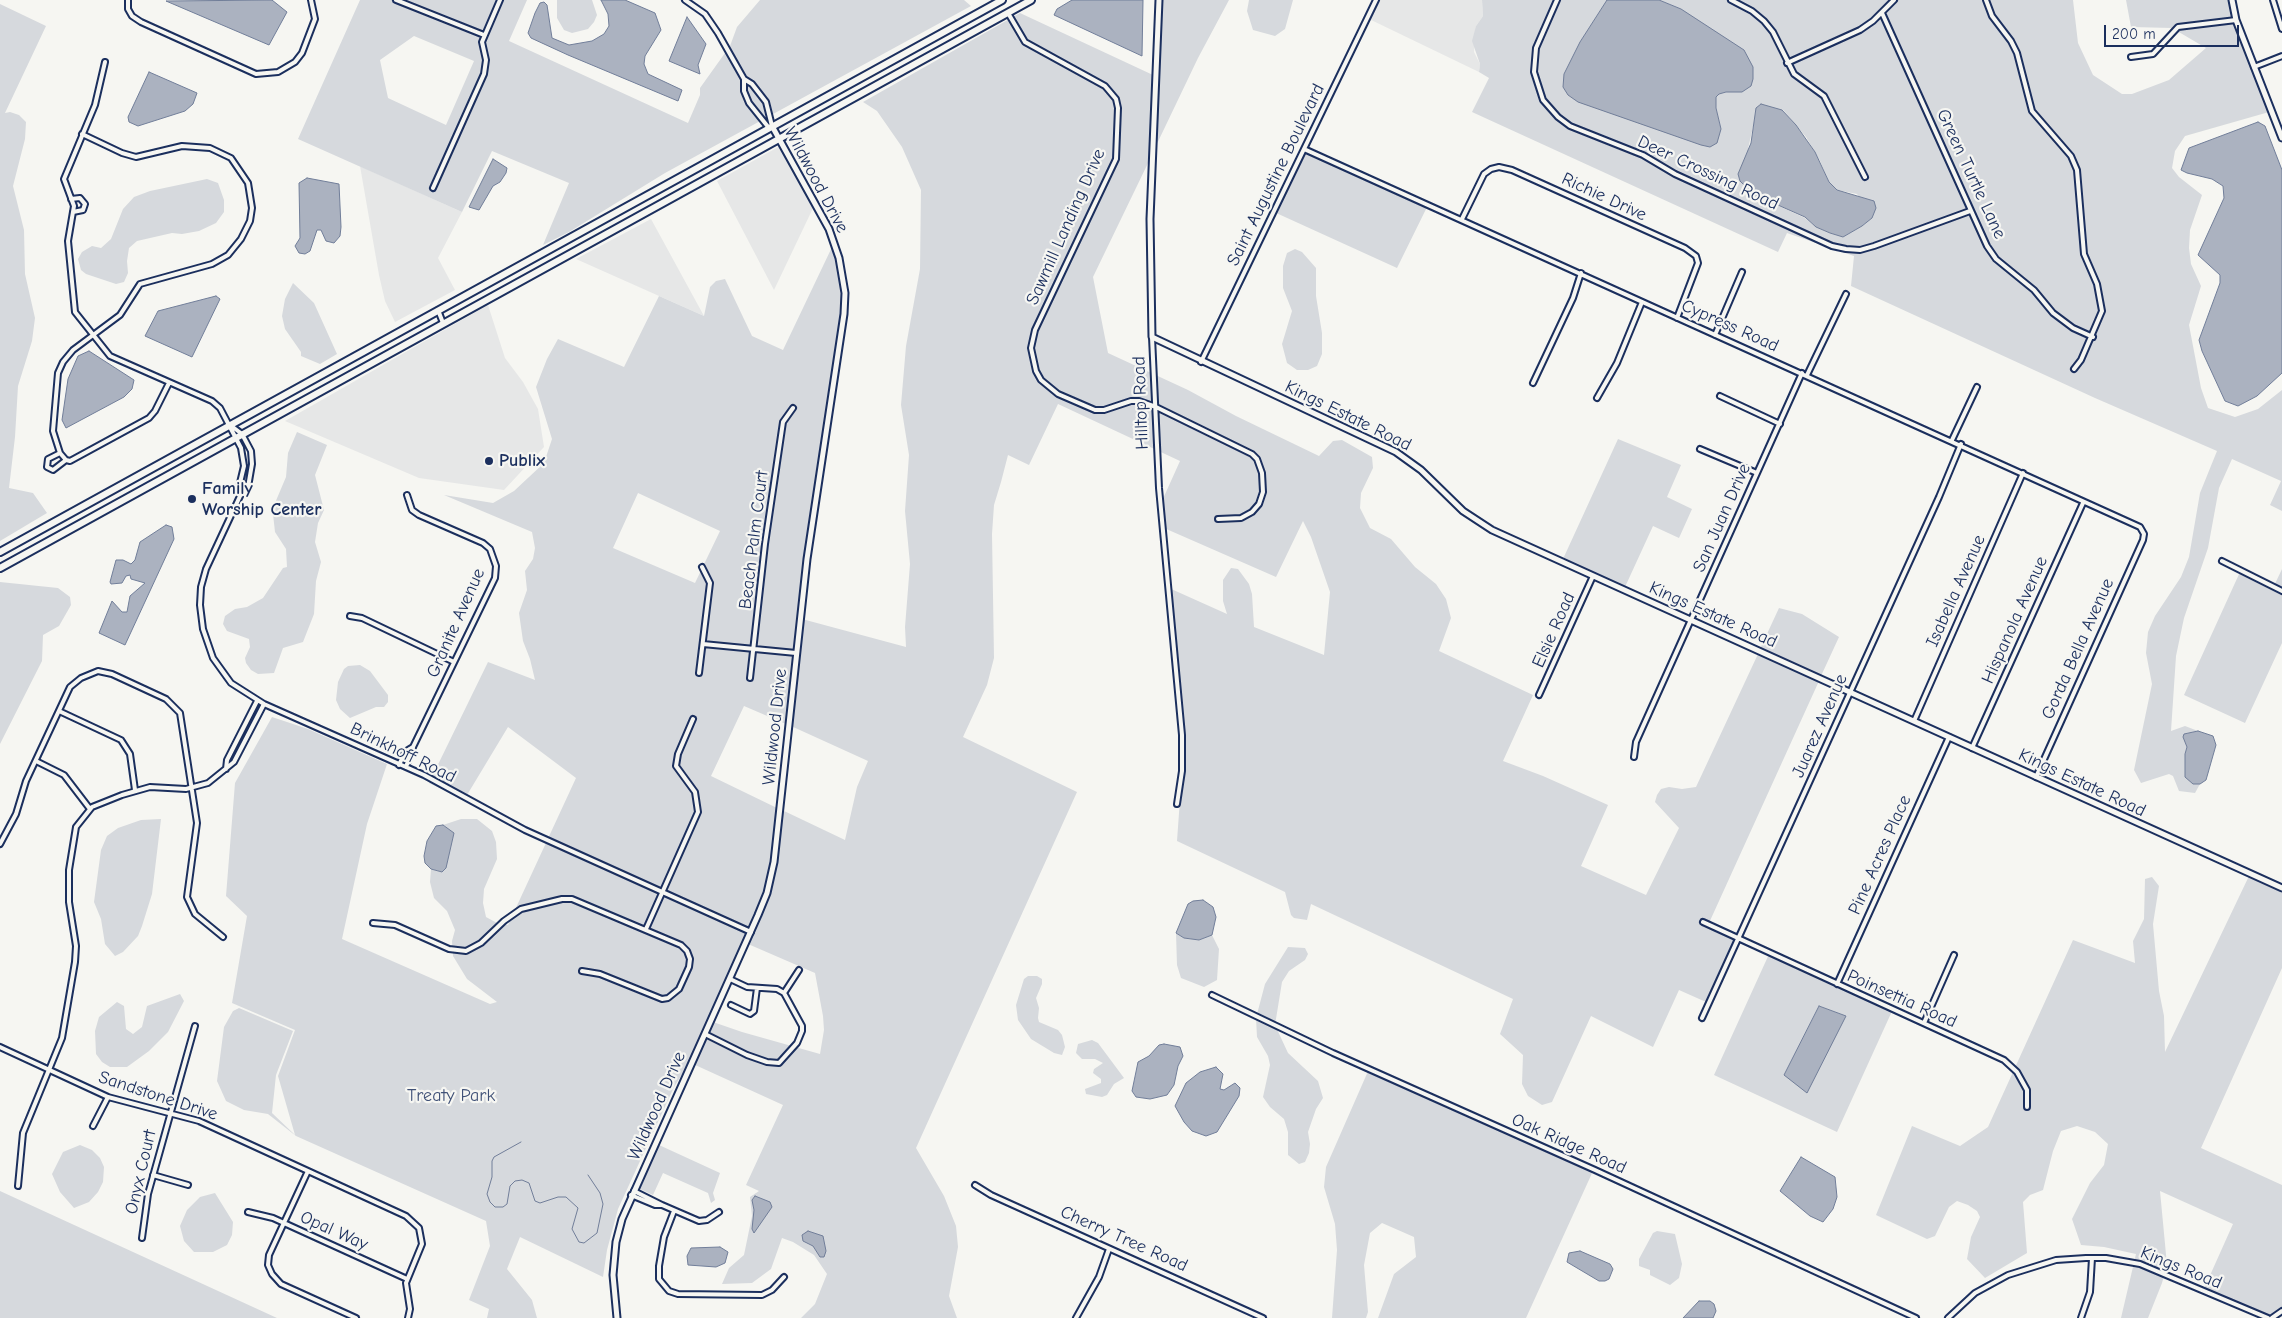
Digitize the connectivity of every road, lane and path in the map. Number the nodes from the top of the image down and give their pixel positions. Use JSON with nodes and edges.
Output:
{"nodes":[{"id":1,"x":128,"y":0,"type":"edge"},
{"id":2,"x":311,"y":0,"type":"edge"},
{"id":3,"x":396,"y":0,"type":"edge"},
{"id":4,"x":500,"y":0,"type":"edge"},
{"id":5,"x":685,"y":0,"type":"edge"},
{"id":6,"x":1002,"y":0,"type":"edge"},
{"id":7,"x":1031,"y":0,"type":"edge"},
{"id":8,"x":1159,"y":0,"type":"edge"},
{"id":9,"x":1376,"y":0,"type":"edge"},
{"id":10,"x":1557,"y":0,"type":"edge"},
{"id":11,"x":1732,"y":0,"type":"edge"},
{"id":12,"x":1894,"y":0,"type":"edge"},
{"id":13,"x":1986,"y":0,"type":"edge"},
{"id":14,"x":2232,"y":0,"type":"edge"},
{"id":15,"x":2273,"y":0,"type":"edge"},
{"id":16,"x":1008,"y":13,"type":"junction"},
{"id":17,"x":1882,"y":13,"type":"junction"},
{"id":18,"x":2236,"y":20,"type":"junction"},
{"id":19,"x":2281,"y":24,"type":"edge"},
{"id":20,"x":2282,"y":29,"type":"edge"},
{"id":21,"x":484,"y":35,"type":"junction"},
{"id":22,"x":2282,"y":56,"type":"edge"},
{"id":23,"x":2131,"y":57,"type":"dead end"},
{"id":24,"x":105,"y":62,"type":"dead end"},
{"id":25,"x":1787,"y":63,"type":"junction"},
{"id":26,"x":2254,"y":67,"type":"junction"},
{"id":27,"x":744,"y":79,"type":"junction"},
{"id":28,"x":771,"y":127,"type":"junction"},
{"id":29,"x":82,"y":134,"type":"junction"},
{"id":30,"x":779,"y":138,"type":"junction"},
{"id":31,"x":2282,"y":138,"type":"edge"},
{"id":32,"x":1304,"y":149,"type":"junction"},
{"id":33,"x":1865,"y":177,"type":"dead end"},
{"id":34,"x":433,"y":188,"type":"dead end"},
{"id":35,"x":71,"y":199,"type":"junction"},
{"id":36,"x":1970,"y":211,"type":"junction"},
{"id":37,"x":74,"y":212,"type":"junction"},
{"id":38,"x":1462,"y":219,"type":"junction"},
{"id":39,"x":1742,"y":272,"type":"dead end"},
{"id":40,"x":1581,"y":273,"type":"junction"},
{"id":41,"x":1846,"y":294,"type":"dead end"},
{"id":42,"x":1642,"y":302,"type":"junction"},
{"id":43,"x":438,"y":310,"type":"junction"},
{"id":44,"x":1677,"y":318,"type":"junction"},
{"id":45,"x":443,"y":323,"type":"junction"},
{"id":46,"x":1715,"y":335,"type":"junction"},
{"id":47,"x":92,"y":336,"type":"junction"},
{"id":48,"x":1152,"y":337,"type":"junction"},
{"id":49,"x":2093,"y":337,"type":"junction"},
{"id":50,"x":1201,"y":362,"type":"junction"},
{"id":51,"x":2074,"y":369,"type":"dead end"},
{"id":52,"x":1802,"y":373,"type":"junction"},
{"id":53,"x":1807,"y":376,"type":"junction"},
{"id":54,"x":1533,"y":382,"type":"dead end"},
{"id":55,"x":169,"y":383,"type":"junction"},
{"id":56,"x":1977,"y":387,"type":"dead end"},
{"id":57,"x":1720,"y":396,"type":"dead end"},
{"id":58,"x":1597,"y":398,"type":"dead end"},
{"id":59,"x":1156,"y":407,"type":"junction"},
{"id":60,"x":793,"y":408,"type":"dead end"},
{"id":61,"x":1780,"y":424,"type":"junction"},
{"id":62,"x":230,"y":425,"type":"junction"},
{"id":63,"x":238,"y":436,"type":"junction"},
{"id":64,"x":1952,"y":440,"type":"junction"},
{"id":65,"x":1961,"y":444,"type":"junction"},
{"id":66,"x":1700,"y":449,"type":"dead end"},
{"id":67,"x":60,"y":454,"type":"junction"},
{"id":68,"x":66,"y":460,"type":"junction"},
{"id":69,"x":1757,"y":473,"type":"junction"},
{"id":70,"x":2023,"y":473,"type":"junction"},
{"id":71,"x":241,"y":494,"type":"junction"},
{"id":72,"x":408,"y":495,"type":"dead end"},
{"id":73,"x":2084,"y":503,"type":"junction"},
{"id":74,"x":1218,"y":519,"type":"dead end"},
{"id":75,"x":2143,"y":531,"type":"joint"},
{"id":76,"x":0,"y":552,"type":"edge"},
{"id":77,"x":2222,"y":561,"type":"dead end"},
{"id":78,"x":702,"y":567,"type":"dead end"},
{"id":79,"x":0,"y":568,"type":"edge"},
{"id":80,"x":1593,"y":576,"type":"junction"},
{"id":81,"x":2282,"y":591,"type":"edge"},
{"id":82,"x":350,"y":616,"type":"dead end"},
{"id":83,"x":1691,"y":620,"type":"junction"},
{"id":84,"x":703,"y":644,"type":"junction"},
{"id":85,"x":754,"y":648,"type":"junction"},
{"id":86,"x":796,"y":653,"type":"junction"},
{"id":87,"x":454,"y":662,"type":"junction"},
{"id":88,"x":699,"y":673,"type":"dead end"},
{"id":89,"x":750,"y":678,"type":"dead end"},
{"id":90,"x":1851,"y":693,"type":"junction"},
{"id":91,"x":1539,"y":694,"type":"dead end"},
{"id":92,"x":257,"y":701,"type":"junction"},
{"id":93,"x":264,"y":704,"type":"junction"},
{"id":94,"x":59,"y":711,"type":"junction"},
{"id":95,"x":693,"y":719,"type":"dead end"},
{"id":96,"x":1914,"y":721,"type":"junction"},
{"id":97,"x":1949,"y":737,"type":"junction"},
{"id":98,"x":413,"y":747,"type":"junction"},
{"id":99,"x":1972,"y":748,"type":"junction"},
{"id":100,"x":1634,"y":757,"type":"dead end"},
{"id":101,"x":36,"y":761,"type":"junction"},
{"id":102,"x":399,"y":764,"type":"junction"},
{"id":103,"x":406,"y":768,"type":"junction"},
{"id":104,"x":226,"y":769,"type":"junction"},
{"id":105,"x":2036,"y":777,"type":"junction"},
{"id":106,"x":192,"y":788,"type":"junction"},
{"id":107,"x":135,"y":790,"type":"junction"},
{"id":108,"x":1177,"y":804,"type":"dead end"},
{"id":109,"x":90,"y":809,"type":"junction"},
{"id":110,"x":0,"y":844,"type":"edge"},
{"id":111,"x":2282,"y":888,"type":"edge"},
{"id":112,"x":662,"y":892,"type":"junction"},
{"id":113,"x":1703,"y":922,"type":"dead end"},
{"id":114,"x":373,"y":923,"type":"dead end"},
{"id":115,"x":646,"y":929,"type":"junction"},
{"id":116,"x":750,"y":932,"type":"junction"},
{"id":117,"x":222,"y":937,"type":"dead end"},
{"id":118,"x":1739,"y":938,"type":"junction"},
{"id":119,"x":1954,"y":955,"type":"dead end"},
{"id":120,"x":799,"y":970,"type":"dead end"},
{"id":121,"x":582,"y":971,"type":"dead end"},
{"id":122,"x":730,"y":979,"type":"junction"},
{"id":123,"x":1837,"y":984,"type":"junction"},
{"id":124,"x":757,"y":988,"type":"junction"},
{"id":125,"x":784,"y":993,"type":"junction"},
{"id":126,"x":1212,"y":995,"type":"dead end"},
{"id":127,"x":731,"y":1005,"type":"dead end"},
{"id":128,"x":1702,"y":1018,"type":"dead end"},
{"id":129,"x":1924,"y":1023,"type":"junction"},
{"id":130,"x":195,"y":1026,"type":"dead end"},
{"id":131,"x":705,"y":1034,"type":"junction"},
{"id":132,"x":0,"y":1046,"type":"edge"},
{"id":133,"x":50,"y":1070,"type":"junction"},
{"id":134,"x":108,"y":1097,"type":"junction"},
{"id":135,"x":2027,"y":1107,"type":"dead end"},
{"id":136,"x":169,"y":1114,"type":"junction"},
{"id":137,"x":94,"y":1126,"type":"dead end"},
{"id":138,"x":308,"y":1171,"type":"junction"},
{"id":139,"x":153,"y":1175,"type":"junction"},
{"id":140,"x":975,"y":1184,"type":"dead end"},
{"id":141,"x":188,"y":1185,"type":"dead end"},
{"id":142,"x":18,"y":1186,"type":"dead end"},
{"id":143,"x":633,"y":1193,"type":"junction"},
{"id":144,"x":674,"y":1211,"type":"junction"},
{"id":145,"x":248,"y":1212,"type":"dead end"},
{"id":146,"x":719,"y":1212,"type":"dead end"},
{"id":147,"x":283,"y":1223,"type":"junction"},
{"id":148,"x":142,"y":1238,"type":"dead end"},
{"id":149,"x":1109,"y":1249,"type":"junction"},
{"id":150,"x":2092,"y":1258,"type":"junction"},
{"id":151,"x":784,"y":1277,"type":"dead end"},
{"id":152,"x":407,"y":1279,"type":"junction"},
{"id":153,"x":2282,"y":1311,"type":"edge"},
{"id":154,"x":356,"y":1318,"type":"edge"},
{"id":155,"x":408,"y":1318,"type":"edge"},
{"id":156,"x":617,"y":1318,"type":"edge"},
{"id":157,"x":1076,"y":1318,"type":"edge"},
{"id":158,"x":1263,"y":1318,"type":"edge"},
{"id":159,"x":1916,"y":1318,"type":"edge"},
{"id":160,"x":1948,"y":1318,"type":"edge"},
{"id":161,"x":2081,"y":1318,"type":"edge"},
{"id":162,"x":2268,"y":1318,"type":"edge"},
{"id":163,"x":2272,"y":1318,"type":"edge"}],
"edges":[{"from":1,"to":2,"type":"street"},
{"from":3,"to":21,"type":"street"},
{"from":4,"to":21,"type":"street"},
{"from":5,"to":27,"type":"street"},
{"from":6,"to":28,"type":"highway"},
{"from":7,"to":16,"type":"highway"},
{"from":8,"to":48,"type":"street","name":"Hilltop Road"},
{"from":9,"to":32,"type":"street","name":"Saint Augustine Boulevard"},
{"from":10,"to":36,"type":"street","name":"Deer Crossing Road"},
{"from":11,"to":25,"type":"street"},
{"from":12,"to":17,"type":"street"},
{"from":13,"to":49,"type":"street"},
{"from":14,"to":18,"type":"street"},
{"from":15,"to":19,"type":"street"},
{"from":16,"to":30,"type":"highway"},
{"from":16,"to":59,"type":"street","name":"Sawmill Landing Drive"},
{"from":17,"to":25,"type":"street"},
{"from":17,"to":36,"type":"street","name":"Green Turtle Lane"},
{"from":18,"to":23,"type":"street"},
{"from":18,"to":26,"type":"street"},
{"from":19,"to":20,"type":"street"},
{"from":21,"to":34,"type":"street"},
{"from":22,"to":26,"type":"street"},
{"from":24,"to":29,"type":"street"},
{"from":25,"to":33,"type":"street"},
{"from":26,"to":31,"type":"street"},
{"from":27,"to":28,"type":"street"},
{"from":27,"to":28,"type":"street"},
{"from":28,"to":30,"type":"street","name":"Wildwood Drive"},
{"from":28,"to":43,"type":"highway"},
{"from":29,"to":35,"type":"street"},
{"from":29,"to":47,"type":"street"},
{"from":30,"to":45,"type":"highway"},
{"from":30,"to":86,"type":"street","name":"Wildwood Drive"},
{"from":32,"to":38,"type":"street","name":"Cypress Road"},
{"from":32,"to":50,"type":"street","name":"Saint Augustine Boulevard"},
{"from":35,"to":37,"type":"street"},
{"from":35,"to":37,"type":"street"},
{"from":36,"to":49,"type":"street","name":"Green Turtle Lane"},
{"from":37,"to":47,"type":"street"},
{"from":38,"to":40,"type":"street","name":"Cypress Road"},
{"from":38,"to":44,"type":"street","name":"Richie Drive"},
{"from":39,"to":46,"type":"street"},
{"from":40,"to":42,"type":"street","name":"Cypress Road"},
{"from":40,"to":54,"type":"street"},
{"from":41,"to":53,"type":"street"},
{"from":42,"to":44,"type":"street","name":"Cypress Road"},
{"from":42,"to":58,"type":"street"},
{"from":43,"to":45,"type":"street"},
{"from":43,"to":62,"type":"highway"},
{"from":44,"to":46,"type":"street","name":"Cypress Road"},
{"from":45,"to":63,"type":"highway"},
{"from":46,"to":52,"type":"street","name":"Cypress Road"},
{"from":47,"to":55,"type":"street"},
{"from":47,"to":67,"type":"street"},
{"from":48,"to":50,"type":"street","name":"Kings Estate Road"},
{"from":48,"to":59,"type":"street","name":"Hilltop Road"},
{"from":49,"to":51,"type":"street"},
{"from":50,"to":80,"type":"street","name":"Kings Estate Road"},
{"from":52,"to":53,"type":"street","name":"Cypress Road"},
{"from":52,"to":61,"type":"street","name":"San Juan Drive"},
{"from":53,"to":64,"type":"street","name":"Cypress Road"},
{"from":55,"to":62,"type":"street"},
{"from":55,"to":68,"type":"street"},
{"from":56,"to":64,"type":"street"},
{"from":57,"to":61,"type":"street"},
{"from":59,"to":74,"type":"street","name":"Sawmill Landing Drive"},
{"from":59,"to":108,"type":"street","name":"Hilltop Road"},
{"from":60,"to":85,"type":"street","name":"Beach Palm Court"},
{"from":61,"to":69,"type":"street","name":"San Juan Drive"},
{"from":62,"to":63,"type":"street","name":"Brinkhoff Road"},
{"from":62,"to":63,"type":"street"},
{"from":62,"to":76,"type":"highway"},
{"from":63,"to":71,"type":"street","name":"Brinkhoff Road"},
{"from":63,"to":71,"type":"street","name":"Brinkhoff Road"},
{"from":63,"to":79,"type":"highway"},
{"from":64,"to":65,"type":"street","name":"Cypress Road"},
{"from":65,"to":70,"type":"street","name":"Cypress Road"},
{"from":65,"to":90,"type":"street","name":"Juarez Avenue"},
{"from":66,"to":69,"type":"street"},
{"from":67,"to":68,"type":"street"},
{"from":67,"to":68,"type":"street"},
{"from":69,"to":83,"type":"street","name":"San Juan Drive"},
{"from":70,"to":73,"type":"street","name":"Cypress Road"},
{"from":70,"to":96,"type":"street","name":"Isabella Avenue"},
{"from":71,"to":92,"type":"street","name":"Brinkhoff Road"},
{"from":72,"to":87,"type":"street","name":"Granite Avenue"},
{"from":73,"to":75,"type":"street","name":"Cypress Road"},
{"from":73,"to":99,"type":"street","name":"Hispanola Avenue"},
{"from":75,"to":105,"type":"street","name":"Gorda Bella Avenue"},
{"from":77,"to":81,"type":"street"},
{"from":78,"to":84,"type":"street"},
{"from":80,"to":83,"type":"street","name":"Kings Estate Road"},
{"from":80,"to":91,"type":"street","name":"Elsie Road"},
{"from":82,"to":87,"type":"street"},
{"from":83,"to":90,"type":"street","name":"Kings Estate Road"},
{"from":83,"to":100,"type":"street","name":"San Juan Drive"},
{"from":84,"to":85,"type":"street"},
{"from":84,"to":88,"type":"street"},
{"from":85,"to":86,"type":"street"},
{"from":85,"to":89,"type":"street","name":"Beach Palm Court"},
{"from":86,"to":116,"type":"street","name":"Wildwood Drive"},
{"from":87,"to":98,"type":"street","name":"Granite Avenue"},
{"from":90,"to":96,"type":"street","name":"Kings Estate Road"},
{"from":90,"to":118,"type":"street","name":"Juarez Avenue"},
{"from":92,"to":93,"type":"street","name":"Brinkhoff Road"},
{"from":92,"to":104,"type":"street"},
{"from":93,"to":102,"type":"street","name":"Brinkhoff Road"},
{"from":93,"to":104,"type":"street"},
{"from":94,"to":101,"type":"street"},
{"from":94,"to":106,"type":"street"},
{"from":94,"to":107,"type":"street"},
{"from":95,"to":112,"type":"street"},
{"from":96,"to":97,"type":"street","name":"Kings Estate Road"},
{"from":97,"to":99,"type":"street","name":"Kings Estate Road"},
{"from":97,"to":123,"type":"street","name":"Pine Acres Place"},
{"from":98,"to":102,"type":"street","name":"Granite Avenue"},
{"from":98,"to":103,"type":"street","name":"Granite Avenue"},
{"from":99,"to":105,"type":"street","name":"Kings Estate Road"},
{"from":101,"to":109,"type":"street"},
{"from":101,"to":110,"type":"street"},
{"from":102,"to":103,"type":"street","name":"Brinkhoff Road"},
{"from":103,"to":112,"type":"street","name":"Brinkhoff Road"},
{"from":104,"to":106,"type":"street"},
{"from":105,"to":111,"type":"street","name":"Kings Estate Road"},
{"from":106,"to":107,"type":"street"},
{"from":106,"to":117,"type":"street"},
{"from":107,"to":109,"type":"street"},
{"from":109,"to":133,"type":"street"},
{"from":112,"to":115,"type":"street"},
{"from":112,"to":116,"type":"street","name":"Brinkhoff Road"},
{"from":113,"to":118,"type":"street","name":"Poinsettia Road"},
{"from":114,"to":115,"type":"street"},
{"from":115,"to":121,"type":"street"},
{"from":116,"to":122,"type":"street","name":"Wildwood Drive"},
{"from":118,"to":123,"type":"street","name":"Poinsettia Road"},
{"from":118,"to":128,"type":"street","name":"Juarez Avenue"},
{"from":119,"to":129,"type":"street"},
{"from":120,"to":125,"type":"street"},
{"from":122,"to":124,"type":"street"},
{"from":122,"to":131,"type":"street","name":"Wildwood Drive"},
{"from":123,"to":129,"type":"street","name":"Poinsettia Road"},
{"from":124,"to":125,"type":"street"},
{"from":124,"to":127,"type":"street"},
{"from":125,"to":131,"type":"street"},
{"from":126,"to":159,"type":"street","name":"Oak Ridge Road"},
{"from":129,"to":135,"type":"street","name":"Poinsettia Road"},
{"from":130,"to":136,"type":"street","name":"Onyx Court"},
{"from":131,"to":143,"type":"street","name":"Wildwood Drive"},
{"from":132,"to":133,"type":"street","name":"Sandstone Drive"},
{"from":133,"to":134,"type":"street","name":"Sandstone Drive"},
{"from":133,"to":142,"type":"street"},
{"from":134,"to":136,"type":"street","name":"Sandstone Drive"},
{"from":134,"to":137,"type":"street"},
{"from":136,"to":138,"type":"street","name":"Sandstone Drive"},
{"from":136,"to":139,"type":"street","name":"Onyx Court"},
{"from":138,"to":147,"type":"street"},
{"from":138,"to":152,"type":"street","name":"Sandstone Drive"},
{"from":139,"to":141,"type":"street"},
{"from":139,"to":148,"type":"street","name":"Onyx Court"},
{"from":140,"to":149,"type":"street","name":"Cherry Tree Road"},
{"from":143,"to":144,"type":"street"},
{"from":143,"to":156,"type":"street","name":"Wildwood Drive"},
{"from":144,"to":146,"type":"street"},
{"from":144,"to":151,"type":"street"},
{"from":145,"to":147,"type":"street","name":"Opal Way"},
{"from":147,"to":152,"type":"street","name":"Opal Way"},
{"from":147,"to":154,"type":"street"},
{"from":149,"to":157,"type":"street"},
{"from":149,"to":158,"type":"street","name":"Cherry Tree Road"},
{"from":150,"to":160,"type":"street","name":"Kings Road"},
{"from":150,"to":161,"type":"street"},
{"from":150,"to":162,"type":"street","name":"Kings Road"},
{"from":152,"to":155,"type":"street","name":"Sandstone Drive"},
{"from":153,"to":163,"type":"street"}]}
